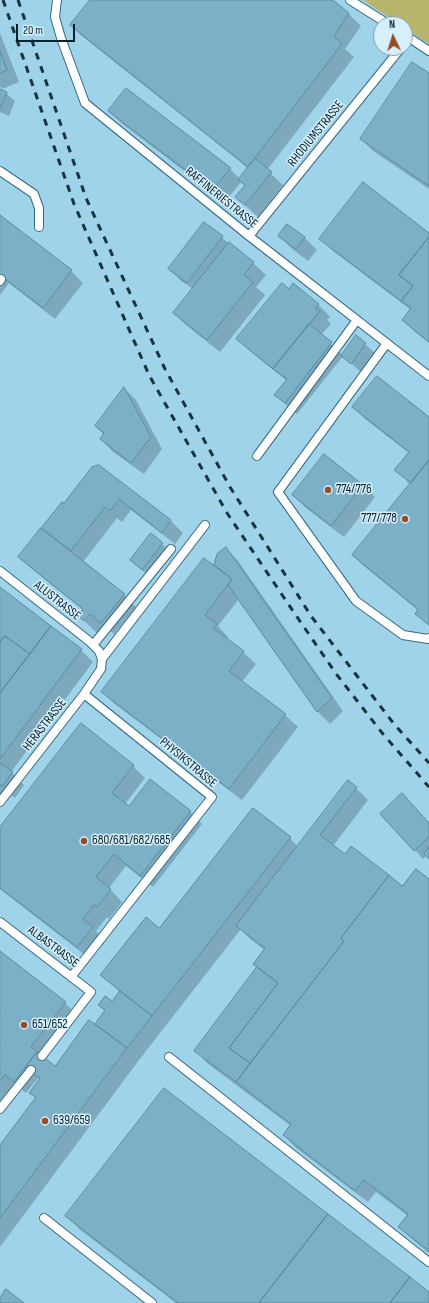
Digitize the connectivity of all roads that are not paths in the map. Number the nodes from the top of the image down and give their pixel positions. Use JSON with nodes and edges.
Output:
{"nodes":[{"id":1,"x":57,"y":0,"type":"edge"},
{"id":2,"x":350,"y":0,"type":"edge"},
{"id":3,"x":375,"y":16,"type":"edge"},
{"id":4,"x":413,"y":42,"type":"edge"},
{"id":5,"x":429,"y":51,"type":"edge"},
{"id":6,"x":395,"y":56,"type":"edge"},
{"id":7,"x":0,"y":171,"type":"edge"},
{"id":8,"x":39,"y":227,"type":"dead end"},
{"id":9,"x":250,"y":236,"type":"junction"},
{"id":10,"x":357,"y":320,"type":"junction"},
{"id":11,"x":387,"y":343,"type":"junction"},
{"id":12,"x":429,"y":376,"type":"edge"},
{"id":13,"x":258,"y":456,"type":"dead end"},
{"id":14,"x":205,"y":525,"type":"dead end"},
{"id":15,"x":171,"y":549,"type":"dead end"},
{"id":16,"x":0,"y":571,"type":"edge"},
{"id":17,"x":429,"y":638,"type":"edge"},
{"id":18,"x":96,"y":648,"type":"junction"},
{"id":19,"x":102,"y":659,"type":"junction"},
{"id":20,"x":84,"y":694,"type":"junction"},
{"id":21,"x":0,"y":802,"type":"edge"},
{"id":22,"x":0,"y":922,"type":"edge"},
{"id":23,"x":71,"y":976,"type":"junction"},
{"id":24,"x":42,"y":1056,"type":"dead end"},
{"id":25,"x":169,"y":1057,"type":"dead end"},
{"id":26,"x":31,"y":1070,"type":"dead end"},
{"id":27,"x":1,"y":1106,"type":"edge"},
{"id":28,"x":44,"y":1218,"type":"dead end"},
{"id":29,"x":429,"y":1262,"type":"edge"},
{"id":30,"x":152,"y":1303,"type":"edge"}],
"edges":[{"from":1,"to":9,"type":"lane","name":"RAFFINERIESTRASSE"},
{"from":2,"to":3,"type":"lane"},
{"from":4,"to":5,"type":"lane"},
{"from":6,"to":9,"type":"lane","name":"RHODIUMSTRASSE"},
{"from":7,"to":8,"type":"lane"},
{"from":9,"to":10,"type":"lane","name":"RAFFINERIESTRASSE"},
{"from":10,"to":11,"type":"lane","name":"RAFFINERIESTRASSE"},
{"from":10,"to":13,"type":"lane"},
{"from":11,"to":12,"type":"lane","name":"RAFFINERIESTRASSE"},
{"from":11,"to":17,"type":"lane"},
{"from":14,"to":19,"type":"lane","name":"HERASTRASSE"},
{"from":15,"to":18,"type":"lane"},
{"from":16,"to":18,"type":"lane","name":"ALUSTRASSE"},
{"from":18,"to":19,"type":"lane"},
{"from":19,"to":20,"type":"lane","name":"HERASTRASSE"},
{"from":20,"to":21,"type":"lane","name":"HERASTRASSE"},
{"from":20,"to":23,"type":"lane","name":"PHYSIKSTRASSE"},
{"from":22,"to":23,"type":"lane","name":"ALBASTRASSE"},
{"from":23,"to":24,"type":"lane","name":"ALBASTRASSE"},
{"from":25,"to":29,"type":"lane"},
{"from":26,"to":27,"type":"lane"},
{"from":28,"to":30,"type":"lane"}]}
